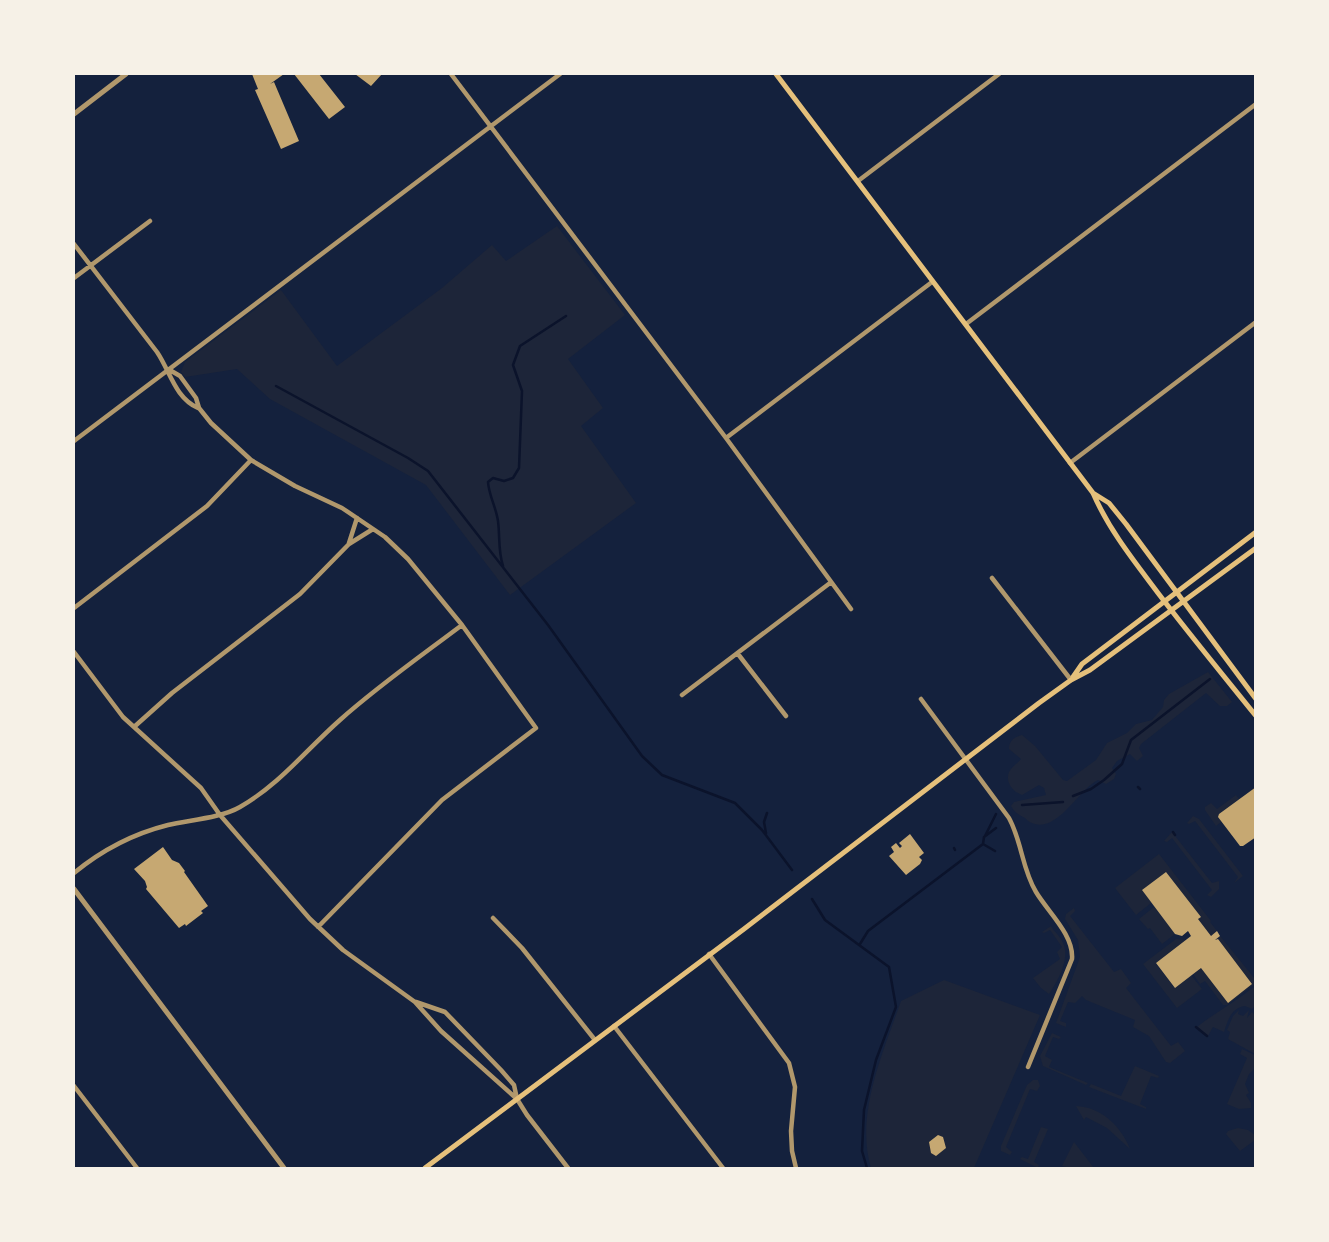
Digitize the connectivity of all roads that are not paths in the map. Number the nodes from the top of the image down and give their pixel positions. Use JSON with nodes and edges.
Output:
{"nodes":[{"id":1,"x":126,"y":74,"type":"edge"},
{"id":2,"x":451,"y":74,"type":"edge"},
{"id":3,"x":560,"y":74,"type":"edge"},
{"id":4,"x":776,"y":74,"type":"edge"},
{"id":5,"x":999,"y":74,"type":"edge"},
{"id":6,"x":1255,"y":104,"type":"edge"},
{"id":7,"x":74,"y":114,"type":"edge"},
{"id":8,"x":490,"y":126,"type":"junction"},
{"id":9,"x":858,"y":181,"type":"junction"},
{"id":10,"x":150,"y":221,"type":"dead end"},
{"id":11,"x":74,"y":244,"type":"edge"},
{"id":12,"x":90,"y":265,"type":"junction"},
{"id":13,"x":74,"y":278,"type":"edge"},
{"id":14,"x":932,"y":282,"type":"junction"},
{"id":15,"x":1255,"y":322,"type":"edge"},
{"id":16,"x":966,"y":324,"type":"junction"},
{"id":17,"x":168,"y":369,"type":"junction"},
{"id":18,"x":199,"y":408,"type":"junction"},
{"id":19,"x":726,"y":438,"type":"junction"},
{"id":20,"x":74,"y":441,"type":"edge"},
{"id":21,"x":251,"y":460,"type":"junction"},
{"id":22,"x":1070,"y":463,"type":"junction"},
{"id":23,"x":1093,"y":493,"type":"junction"},
{"id":24,"x":357,"y":518,"type":"junction"},
{"id":25,"x":373,"y":528,"type":"junction"},
{"id":26,"x":1255,"y":532,"type":"edge"},
{"id":27,"x":349,"y":544,"type":"junction"},
{"id":28,"x":1255,"y":548,"type":"edge"},
{"id":29,"x":992,"y":578,"type":"dead end"},
{"id":30,"x":830,"y":583,"type":"junction"},
{"id":31,"x":1176,"y":590,"type":"junction"},
{"id":32,"x":1164,"y":600,"type":"junction"},
{"id":33,"x":1185,"y":601,"type":"junction"},
{"id":34,"x":74,"y":608,"type":"edge"},
{"id":35,"x":851,"y":609,"type":"dead end"},
{"id":36,"x":1172,"y":610,"type":"junction"},
{"id":37,"x":462,"y":625,"type":"junction"},
{"id":38,"x":74,"y":652,"type":"edge"},
{"id":39,"x":738,"y":654,"type":"junction"},
{"id":40,"x":1071,"y":680,"type":"junction"},
{"id":41,"x":682,"y":695,"type":"dead end"},
{"id":42,"x":921,"y":699,"type":"dead end"},
{"id":43,"x":1255,"y":699,"type":"edge"},
{"id":44,"x":786,"y":716,"type":"dead end"},
{"id":45,"x":1255,"y":716,"type":"edge"},
{"id":46,"x":134,"y":727,"type":"junction"},
{"id":47,"x":964,"y":759,"type":"junction"},
{"id":48,"x":220,"y":815,"type":"junction"},
{"id":49,"x":74,"y":873,"type":"edge"},
{"id":50,"x":74,"y":889,"type":"edge"},
{"id":51,"x":493,"y":918,"type":"dead end"},
{"id":52,"x":318,"y":927,"type":"junction"},
{"id":53,"x":709,"y":954,"type":"junction"},
{"id":54,"x":415,"y":1002,"type":"junction"},
{"id":55,"x":614,"y":1026,"type":"junction"},
{"id":56,"x":595,"y":1040,"type":"junction"},
{"id":57,"x":1028,"y":1067,"type":"dead end"},
{"id":58,"x":74,"y":1086,"type":"edge"},
{"id":59,"x":517,"y":1098,"type":"junction"},
{"id":60,"x":137,"y":1168,"type":"edge"},
{"id":61,"x":284,"y":1168,"type":"edge"},
{"id":62,"x":425,"y":1168,"type":"edge"},
{"id":63,"x":568,"y":1168,"type":"edge"},
{"id":64,"x":723,"y":1168,"type":"edge"},
{"id":65,"x":796,"y":1168,"type":"edge"}],
"edges":[{"from":1,"to":7,"type":"street"},
{"from":2,"to":8,"type":"street"},
{"from":3,"to":8,"type":"street"},
{"from":4,"to":9,"type":"main road"},
{"from":5,"to":9,"type":"street"},
{"from":6,"to":16,"type":"street"},
{"from":8,"to":17,"type":"street"},
{"from":8,"to":19,"type":"street"},
{"from":9,"to":14,"type":"main road"},
{"from":10,"to":12,"type":"street"},
{"from":11,"to":12,"type":"street"},
{"from":12,"to":13,"type":"street"},
{"from":12,"to":17,"type":"street"},
{"from":14,"to":16,"type":"main road"},
{"from":14,"to":19,"type":"street"},
{"from":15,"to":22,"type":"street"},
{"from":16,"to":22,"type":"main road"},
{"from":17,"to":18,"type":"street"},
{"from":17,"to":18,"type":"street"},
{"from":17,"to":20,"type":"street"},
{"from":18,"to":21,"type":"street"},
{"from":19,"to":30,"type":"street"},
{"from":21,"to":24,"type":"street"},
{"from":21,"to":34,"type":"street"},
{"from":22,"to":23,"type":"main road"},
{"from":23,"to":31,"type":"main road"},
{"from":23,"to":32,"type":"main road"},
{"from":24,"to":25,"type":"street"},
{"from":24,"to":27,"type":"street"},
{"from":25,"to":27,"type":"street"},
{"from":25,"to":37,"type":"street"},
{"from":26,"to":31,"type":"main road"},
{"from":27,"to":46,"type":"street"},
{"from":28,"to":33,"type":"main road"},
{"from":29,"to":40,"type":"street"},
{"from":30,"to":35,"type":"street"},
{"from":30,"to":39,"type":"street"},
{"from":31,"to":32,"type":"main road"},
{"from":31,"to":33,"type":"main road"},
{"from":32,"to":36,"type":"main road"},
{"from":32,"to":40,"type":"main road"},
{"from":33,"to":36,"type":"main road"},
{"from":33,"to":43,"type":"main road"},
{"from":36,"to":40,"type":"main road"},
{"from":36,"to":45,"type":"main road"},
{"from":37,"to":48,"type":"street"},
{"from":37,"to":52,"type":"street"},
{"from":38,"to":46,"type":"street"},
{"from":39,"to":41,"type":"street"},
{"from":39,"to":44,"type":"street"},
{"from":40,"to":47,"type":"main road"},
{"from":42,"to":47,"type":"street"},
{"from":46,"to":48,"type":"street"},
{"from":47,"to":53,"type":"main road"},
{"from":47,"to":57,"type":"street"},
{"from":48,"to":49,"type":"street"},
{"from":48,"to":52,"type":"street"},
{"from":50,"to":61,"type":"street"},
{"from":51,"to":56,"type":"street"},
{"from":52,"to":54,"type":"street"},
{"from":53,"to":55,"type":"main road"},
{"from":53,"to":65,"type":"street"},
{"from":54,"to":59,"type":"street"},
{"from":54,"to":59,"type":"street"},
{"from":55,"to":56,"type":"main road"},
{"from":55,"to":64,"type":"street"},
{"from":56,"to":59,"type":"main road"},
{"from":58,"to":60,"type":"street"},
{"from":59,"to":62,"type":"main road"},
{"from":59,"to":63,"type":"street"}]}
